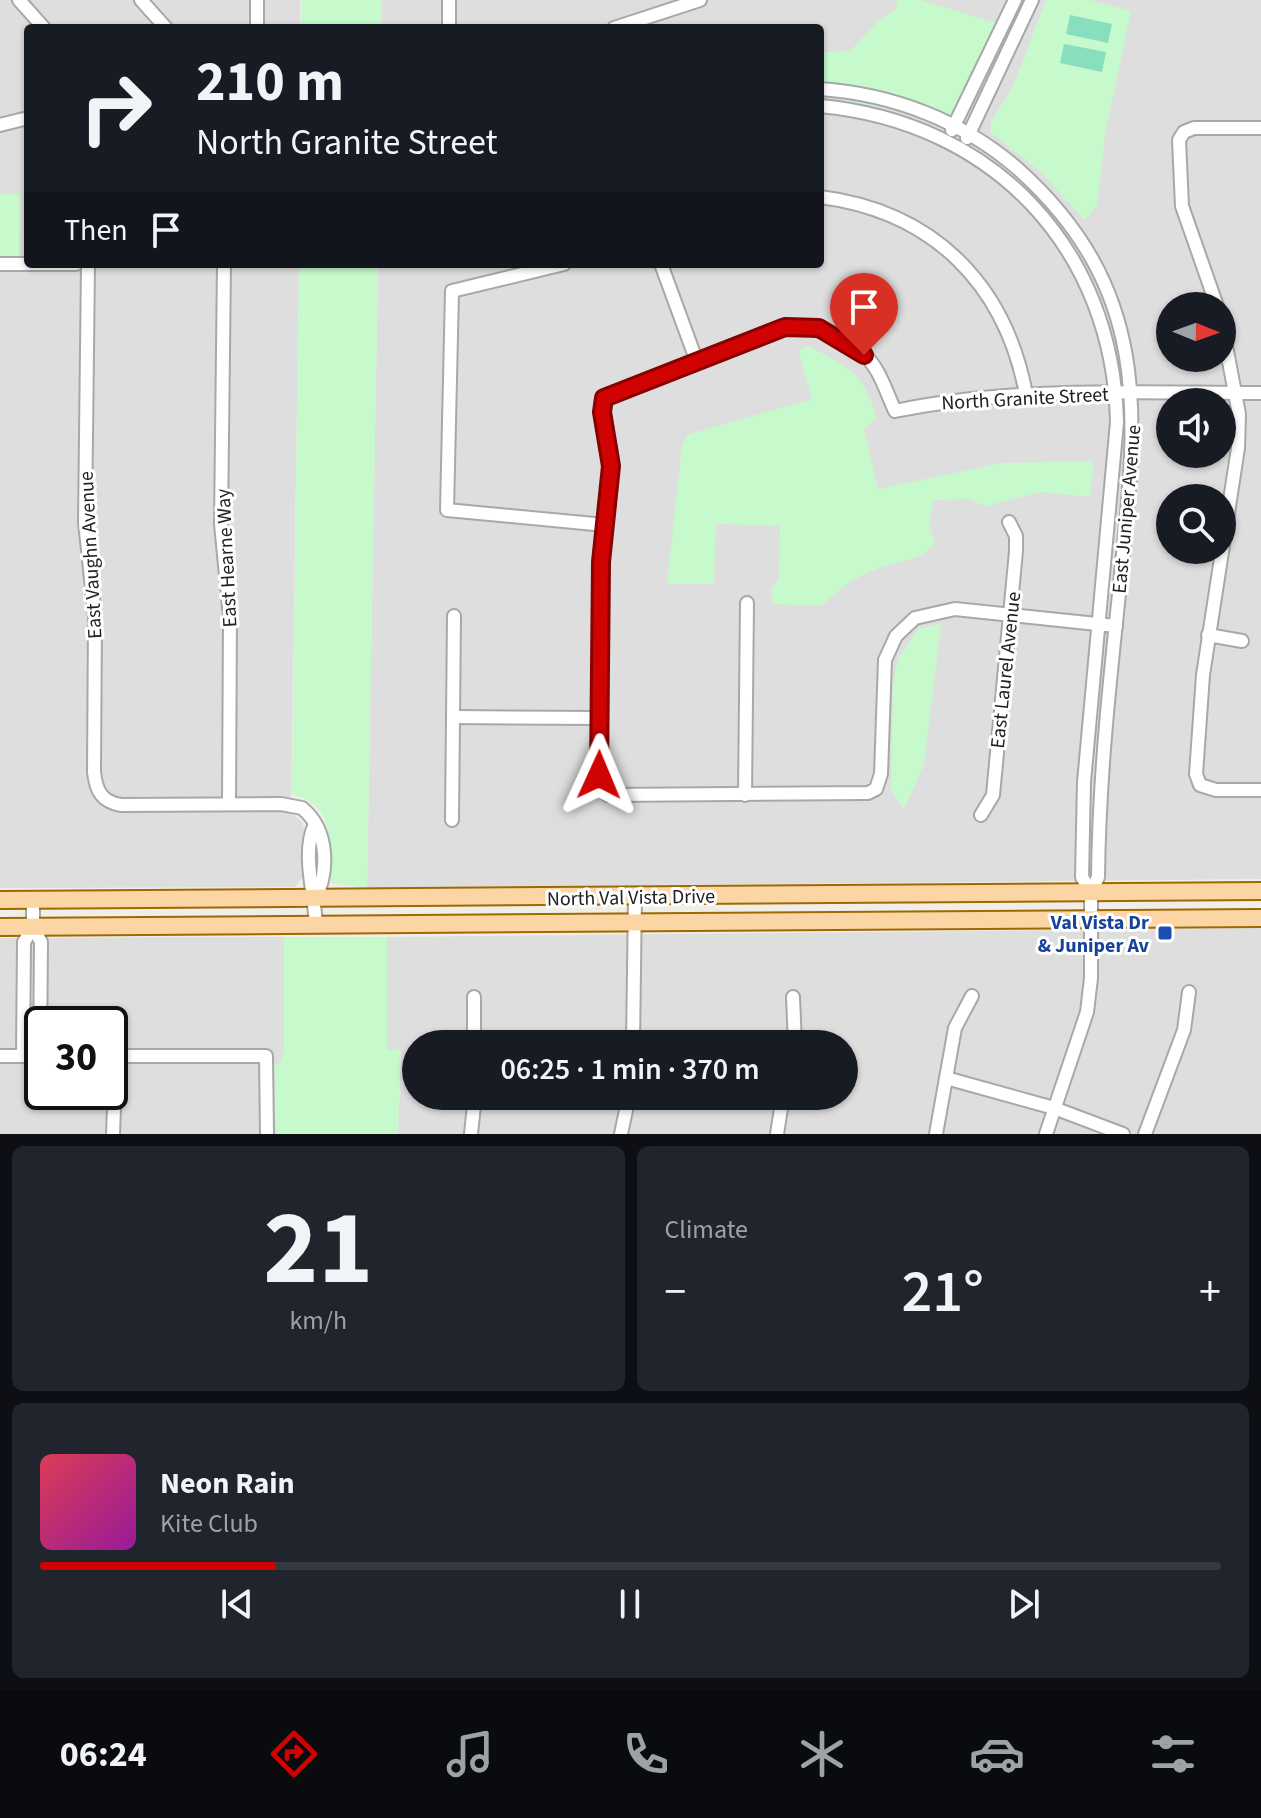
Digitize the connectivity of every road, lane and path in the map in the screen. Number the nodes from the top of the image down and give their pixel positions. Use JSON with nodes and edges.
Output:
{"nodes":[{"id":1,"x":19,"y":0,"type":"edge"},
{"id":2,"x":141,"y":0,"type":"edge"},
{"id":3,"x":257,"y":0,"type":"edge"},
{"id":4,"x":449,"y":0,"type":"edge"},
{"id":5,"x":700,"y":0,"type":"edge"},
{"id":6,"x":1015,"y":0,"type":"edge"},
{"id":7,"x":1032,"y":0,"type":"edge"},
{"id":8,"x":40,"y":24,"type":"edge"},
{"id":9,"x":157,"y":24,"type":"edge"},
{"id":10,"x":257,"y":24,"type":"edge"},
{"id":11,"x":449,"y":24,"type":"edge"},
{"id":12,"x":626,"y":24,"type":"edge"},
{"id":13,"x":824,"y":90,"type":"edge"},
{"id":14,"x":824,"y":107,"type":"edge"},
{"id":15,"x":24,"y":119,"type":"edge"},
{"id":16,"x":0,"y":125,"type":"edge"},
{"id":17,"x":1261,"y":128,"type":"edge"},
{"id":18,"x":962,"y":129,"type":"junction"},
{"id":19,"x":955,"y":144,"type":"junction"},
{"id":20,"x":824,"y":198,"type":"edge"},
{"id":21,"x":0,"y":264,"type":"edge"},
{"id":22,"x":24,"y":264,"type":"edge"},
{"id":23,"x":88,"y":268,"type":"edge"},
{"id":24,"x":224,"y":268,"type":"edge"},
{"id":25,"x":547,"y":268,"type":"edge"},
{"id":26,"x":662,"y":268,"type":"edge"},
{"id":27,"x":1212,"y":292,"type":"edge"},
{"id":28,"x":697,"y":362,"type":"junction"},
{"id":29,"x":1116,"y":392,"type":"junction"},
{"id":30,"x":1132,"y":392,"type":"junction"},
{"id":31,"x":1156,"y":392,"type":"edge"},
{"id":32,"x":1236,"y":393,"type":"joint"},
{"id":33,"x":1261,"y":393,"type":"edge"},
{"id":34,"x":1026,"y":394,"type":"junction"},
{"id":35,"x":1236,"y":460,"type":"edge"},
{"id":36,"x":1235,"y":468,"type":"edge"},
{"id":37,"x":1009,"y":522,"type":"dead end"},
{"id":38,"x":605,"y":525,"type":"junction"},
{"id":39,"x":747,"y":603,"type":"dead end"},
{"id":40,"x":1010,"y":614,"type":"junction"},
{"id":41,"x":454,"y":616,"type":"dead end"},
{"id":42,"x":1098,"y":624,"type":"junction"},
{"id":43,"x":1116,"y":626,"type":"junction"},
{"id":44,"x":1208,"y":635,"type":"junction"},
{"id":45,"x":1242,"y":641,"type":"dead end"},
{"id":46,"x":453,"y":717,"type":"junction"},
{"id":47,"x":599,"y":718,"type":"junction"},
{"id":48,"x":1261,"y":790,"type":"edge"},
{"id":49,"x":745,"y":795,"type":"junction"},
{"id":50,"x":229,"y":804,"type":"junction"},
{"id":51,"x":981,"y":815,"type":"dead end"},
{"id":52,"x":452,"y":820,"type":"dead end"},
{"id":53,"x":1261,"y":891,"type":"edge"},
{"id":54,"x":1091,"y":893,"type":"junction"},
{"id":55,"x":635,"y":897,"type":"junction"},
{"id":56,"x":0,"y":900,"type":"edge"},
{"id":57,"x":33,"y":900,"type":"junction"},
{"id":58,"x":315,"y":900,"type":"junction"},
{"id":59,"x":1261,"y":918,"type":"edge"},
{"id":60,"x":1091,"y":920,"type":"junction"},
{"id":61,"x":635,"y":924,"type":"junction"},
{"id":62,"x":316,"y":926,"type":"junction"},
{"id":63,"x":0,"y":927,"type":"edge"},
{"id":64,"x":33,"y":927,"type":"junction"},
{"id":65,"x":1189,"y":992,"type":"dead end"},
{"id":66,"x":972,"y":996,"type":"dead end"},
{"id":67,"x":474,"y":997,"type":"dead end"},
{"id":68,"x":793,"y":997,"type":"dead end"},
{"id":69,"x":41,"y":1006,"type":"edge"},
{"id":70,"x":474,"y":1030,"type":"edge"},
{"id":71,"x":633,"y":1030,"type":"edge"},
{"id":72,"x":794,"y":1030,"type":"edge"},
{"id":73,"x":0,"y":1056,"type":"edge"},
{"id":74,"x":23,"y":1056,"type":"joint"},
{"id":75,"x":128,"y":1056,"type":"edge"},
{"id":76,"x":946,"y":1078,"type":"junction"},
{"id":77,"x":1054,"y":1108,"type":"junction"},
{"id":78,"x":113,"y":1110,"type":"edge"},
{"id":79,"x":474,"y":1110,"type":"edge"},
{"id":80,"x":626,"y":1110,"type":"edge"},
{"id":81,"x":781,"y":1110,"type":"edge"},
{"id":82,"x":113,"y":1134,"type":"edge"},
{"id":83,"x":267,"y":1134,"type":"edge"},
{"id":84,"x":471,"y":1134,"type":"edge"},
{"id":85,"x":621,"y":1134,"type":"edge"},
{"id":86,"x":777,"y":1134,"type":"edge"},
{"id":87,"x":936,"y":1134,"type":"edge"},
{"id":88,"x":1046,"y":1134,"type":"edge"},
{"id":89,"x":1123,"y":1134,"type":"edge"},
{"id":90,"x":1145,"y":1134,"type":"edge"}],
"edges":[{"from":1,"to":8,"type":"street"},
{"from":2,"to":9,"type":"street"},
{"from":3,"to":10,"type":"street"},
{"from":4,"to":11,"type":"street"},
{"from":5,"to":12,"type":"street"},
{"from":6,"to":18,"type":"street"},
{"from":7,"to":18,"type":"street"},
{"from":13,"to":18,"type":"street","name":"East Juniper Avenue"},
{"from":14,"to":19,"type":"street","name":"East Juniper Avenue"},
{"from":15,"to":16,"type":"street"},
{"from":17,"to":27,"type":"street"},
{"from":18,"to":19,"type":"street"},
{"from":18,"to":30,"type":"street","name":"East Juniper Avenue"},
{"from":19,"to":29,"type":"street","name":"East Juniper Avenue"},
{"from":20,"to":34,"type":"street"},
{"from":21,"to":22,"type":"street"},
{"from":23,"to":50,"type":"street","name":"East Vaughn Avenue"},
{"from":24,"to":50,"type":"street","name":"East Hearne Way"},
{"from":25,"to":38,"type":"street"},
{"from":26,"to":28,"type":"street"},
{"from":28,"to":34,"type":"street","name":"North Granite Street"},
{"from":28,"to":38,"type":"street","name":"North Granite Street"},
{"from":29,"to":30,"type":"street","name":"North Granite Street"},
{"from":29,"to":34,"type":"street","name":"North Granite Street"},
{"from":29,"to":42,"type":"street","name":"East Juniper Avenue"},
{"from":30,"to":31,"type":"street","name":"North Granite Street"},
{"from":30,"to":43,"type":"street","name":"East Juniper Avenue"},
{"from":32,"to":33,"type":"street","name":"North Granite Street"},
{"from":32,"to":35,"type":"street"},
{"from":36,"to":44,"type":"street"},
{"from":37,"to":40,"type":"street","name":"East Laurel Avenue"},
{"from":38,"to":47,"type":"street"},
{"from":39,"to":49,"type":"street"},
{"from":40,"to":42,"type":"street"},
{"from":40,"to":49,"type":"street"},
{"from":40,"to":51,"type":"street","name":"East Laurel Avenue"},
{"from":41,"to":46,"type":"street"},
{"from":42,"to":43,"type":"street"},
{"from":42,"to":54,"type":"street","name":"East Juniper Avenue"},
{"from":43,"to":54,"type":"street","name":"East Juniper Avenue"},
{"from":44,"to":45,"type":"street"},
{"from":44,"to":48,"type":"street"},
{"from":46,"to":47,"type":"street"},
{"from":46,"to":52,"type":"street"},
{"from":47,"to":49,"type":"street"},
{"from":50,"to":58,"type":"street"},
{"from":53,"to":54,"type":"main road","name":"North Val Vista Drive"},
{"from":54,"to":55,"type":"main road","name":"North Val Vista Drive"},
{"from":54,"to":60,"type":"street","name":"East Juniper Avenue"},
{"from":55,"to":58,"type":"main road","name":"North Val Vista Drive"},
{"from":55,"to":61,"type":"street"},
{"from":56,"to":57,"type":"main road","name":"North Val Vista Drive"},
{"from":57,"to":58,"type":"main road","name":"North Val Vista Drive"},
{"from":57,"to":64,"type":"street"},
{"from":58,"to":62,"type":"street"},
{"from":59,"to":60,"type":"main road","name":"North Val Vista Drive"},
{"from":60,"to":61,"type":"main road","name":"North Val Vista Drive"},
{"from":60,"to":77,"type":"street","name":"East Juniper Avenue"},
{"from":61,"to":62,"type":"main road","name":"North Val Vista Drive"},
{"from":61,"to":71,"type":"street"},
{"from":62,"to":64,"type":"main road","name":"North Val Vista Drive"},
{"from":63,"to":64,"type":"main road","name":"North Val Vista Drive"},
{"from":64,"to":69,"type":"street"},
{"from":64,"to":74,"type":"street"},
{"from":65,"to":90,"type":"street"},
{"from":66,"to":76,"type":"street"},
{"from":67,"to":70,"type":"street"},
{"from":68,"to":72,"type":"street"},
{"from":73,"to":74,"type":"street"},
{"from":75,"to":83,"type":"street"},
{"from":76,"to":77,"type":"street"},
{"from":76,"to":87,"type":"street"},
{"from":77,"to":88,"type":"street","name":"East Juniper Avenue"},
{"from":77,"to":89,"type":"street"},
{"from":78,"to":82,"type":"street"},
{"from":79,"to":84,"type":"street"},
{"from":80,"to":85,"type":"street"},
{"from":81,"to":86,"type":"street"}]}
